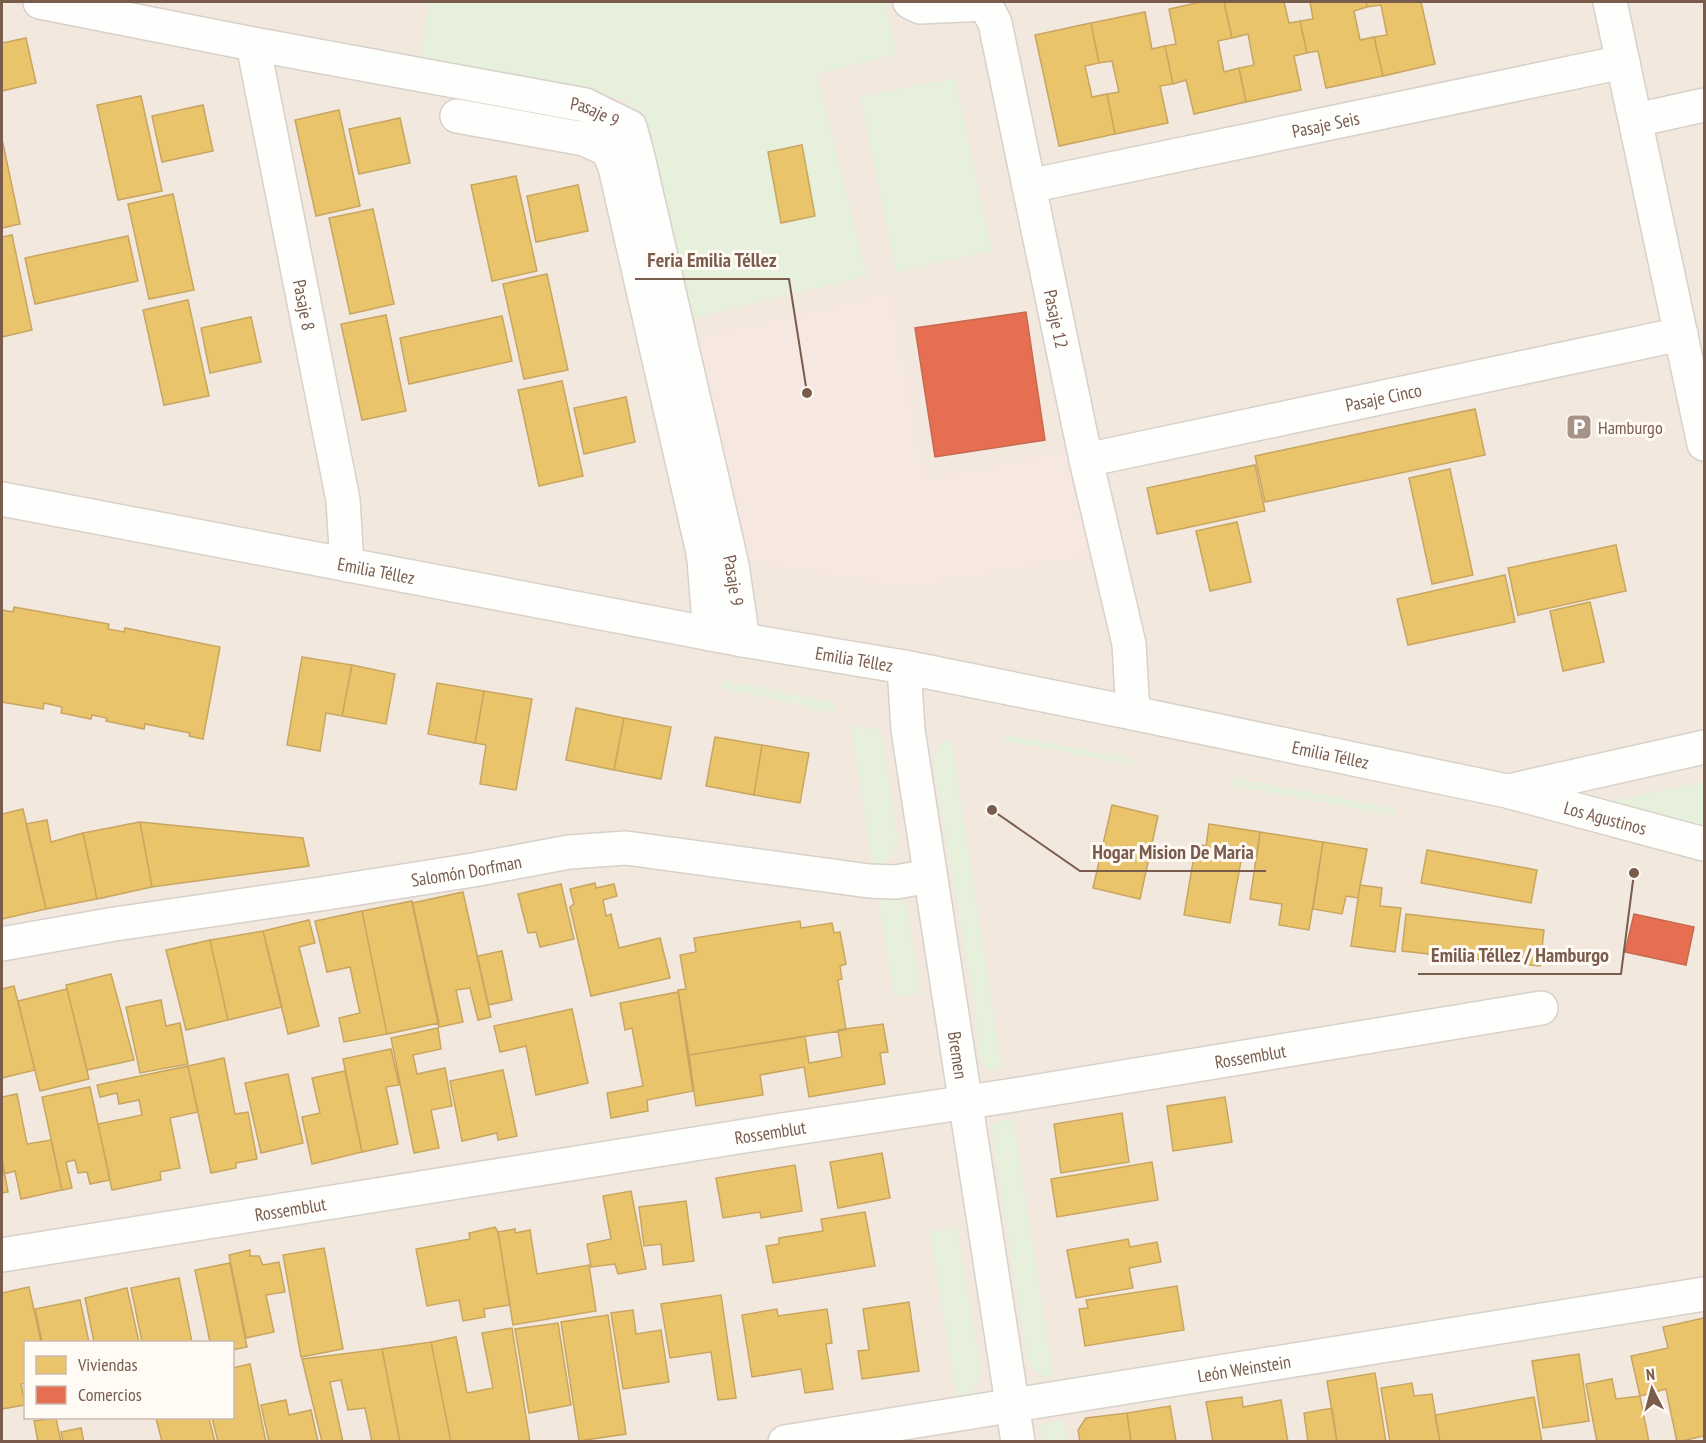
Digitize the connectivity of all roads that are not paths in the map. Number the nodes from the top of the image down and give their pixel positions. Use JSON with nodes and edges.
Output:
{"nodes":[{"id":1,"x":42,"y":2,"type":"edge"},
{"id":2,"x":910,"y":2,"type":"edge"},
{"id":3,"x":1610,"y":2,"type":"edge"},
{"id":4,"x":253,"y":44,"type":"junction"},
{"id":5,"x":1623,"y":62,"type":"junction"},
{"id":6,"x":1704,"y":105,"type":"edge"},
{"id":7,"x":457,"y":116,"type":"dead end"},
{"id":8,"x":1636,"y":120,"type":"junction"},
{"id":9,"x":1029,"y":186,"type":"junction"},
{"id":10,"x":1682,"y":333,"type":"junction"},
{"id":11,"x":1699,"y":392,"type":"edge"},
{"id":12,"x":1704,"y":444,"type":"edge"},
{"id":13,"x":1086,"y":460,"type":"junction"},
{"id":14,"x":2,"y":499,"type":"edge"},
{"id":15,"x":347,"y":565,"type":"junction"},
{"id":16,"x":710,"y":634,"type":"junction"},
{"id":17,"x":743,"y":640,"type":"junction"},
{"id":18,"x":904,"y":667,"type":"junction"},
{"id":19,"x":1133,"y":713,"type":"junction"},
{"id":20,"x":1704,"y":747,"type":"edge"},
{"id":21,"x":1507,"y":791,"type":"junction"},
{"id":22,"x":1704,"y":844,"type":"edge"},
{"id":23,"x":930,"y":876,"type":"junction"},
{"id":24,"x":2,"y":944,"type":"edge"},
{"id":25,"x":1541,"y":1008,"type":"dead end"},
{"id":26,"x":966,"y":1102,"type":"junction"},
{"id":27,"x":2,"y":1256,"type":"edge"},
{"id":28,"x":1704,"y":1294,"type":"edge"},
{"id":29,"x":1012,"y":1406,"type":"junction"},
{"id":30,"x":785,"y":1442,"type":"edge"},
{"id":31,"x":1017,"y":1442,"type":"edge"}],
"edges":[{"from":1,"to":4,"type":"street","name":"Pasaje 9"},
{"from":2,"to":9,"type":"street","name":"Pasaje 12"},
{"from":3,"to":5,"type":"street"},
{"from":4,"to":15,"type":"street","name":"Pasaje 8"},
{"from":4,"to":17,"type":"street","name":"Pasaje 9"},
{"from":5,"to":8,"type":"street"},
{"from":5,"to":9,"type":"street","name":"Pasaje Seis"},
{"from":6,"to":8,"type":"street"},
{"from":7,"to":16,"type":"street"},
{"from":8,"to":10,"type":"street"},
{"from":9,"to":13,"type":"street","name":"Pasaje 12"},
{"from":10,"to":11,"type":"street"},
{"from":10,"to":13,"type":"street","name":"Pasaje Cinco"},
{"from":11,"to":12,"type":"street"},
{"from":13,"to":19,"type":"street","name":"Pasaje 12"},
{"from":14,"to":15,"type":"street","name":"Emilia Téllez"},
{"from":15,"to":16,"type":"street","name":"Emilia Téllez"},
{"from":16,"to":17,"type":"street","name":"Emilia Téllez"},
{"from":17,"to":18,"type":"street","name":"Emilia Téllez"},
{"from":18,"to":19,"type":"street","name":"Emilia Téllez"},
{"from":18,"to":23,"type":"street","name":"Bremen"},
{"from":19,"to":21,"type":"street","name":"Emilia Téllez"},
{"from":20,"to":21,"type":"street","name":"Emilia Téllez"},
{"from":21,"to":22,"type":"street","name":"Los Agustinos"},
{"from":23,"to":24,"type":"street","name":"Salomón Dorfman"},
{"from":23,"to":26,"type":"street","name":"Bremen"},
{"from":25,"to":26,"type":"street","name":"Rossemblut"},
{"from":26,"to":27,"type":"street","name":"Rossemblut"},
{"from":26,"to":29,"type":"street","name":"Bremen"},
{"from":28,"to":29,"type":"street","name":"León Weinstein"},
{"from":29,"to":30,"type":"street","name":"León Weinstein"},
{"from":29,"to":31,"type":"street","name":"Bremen"}]}
